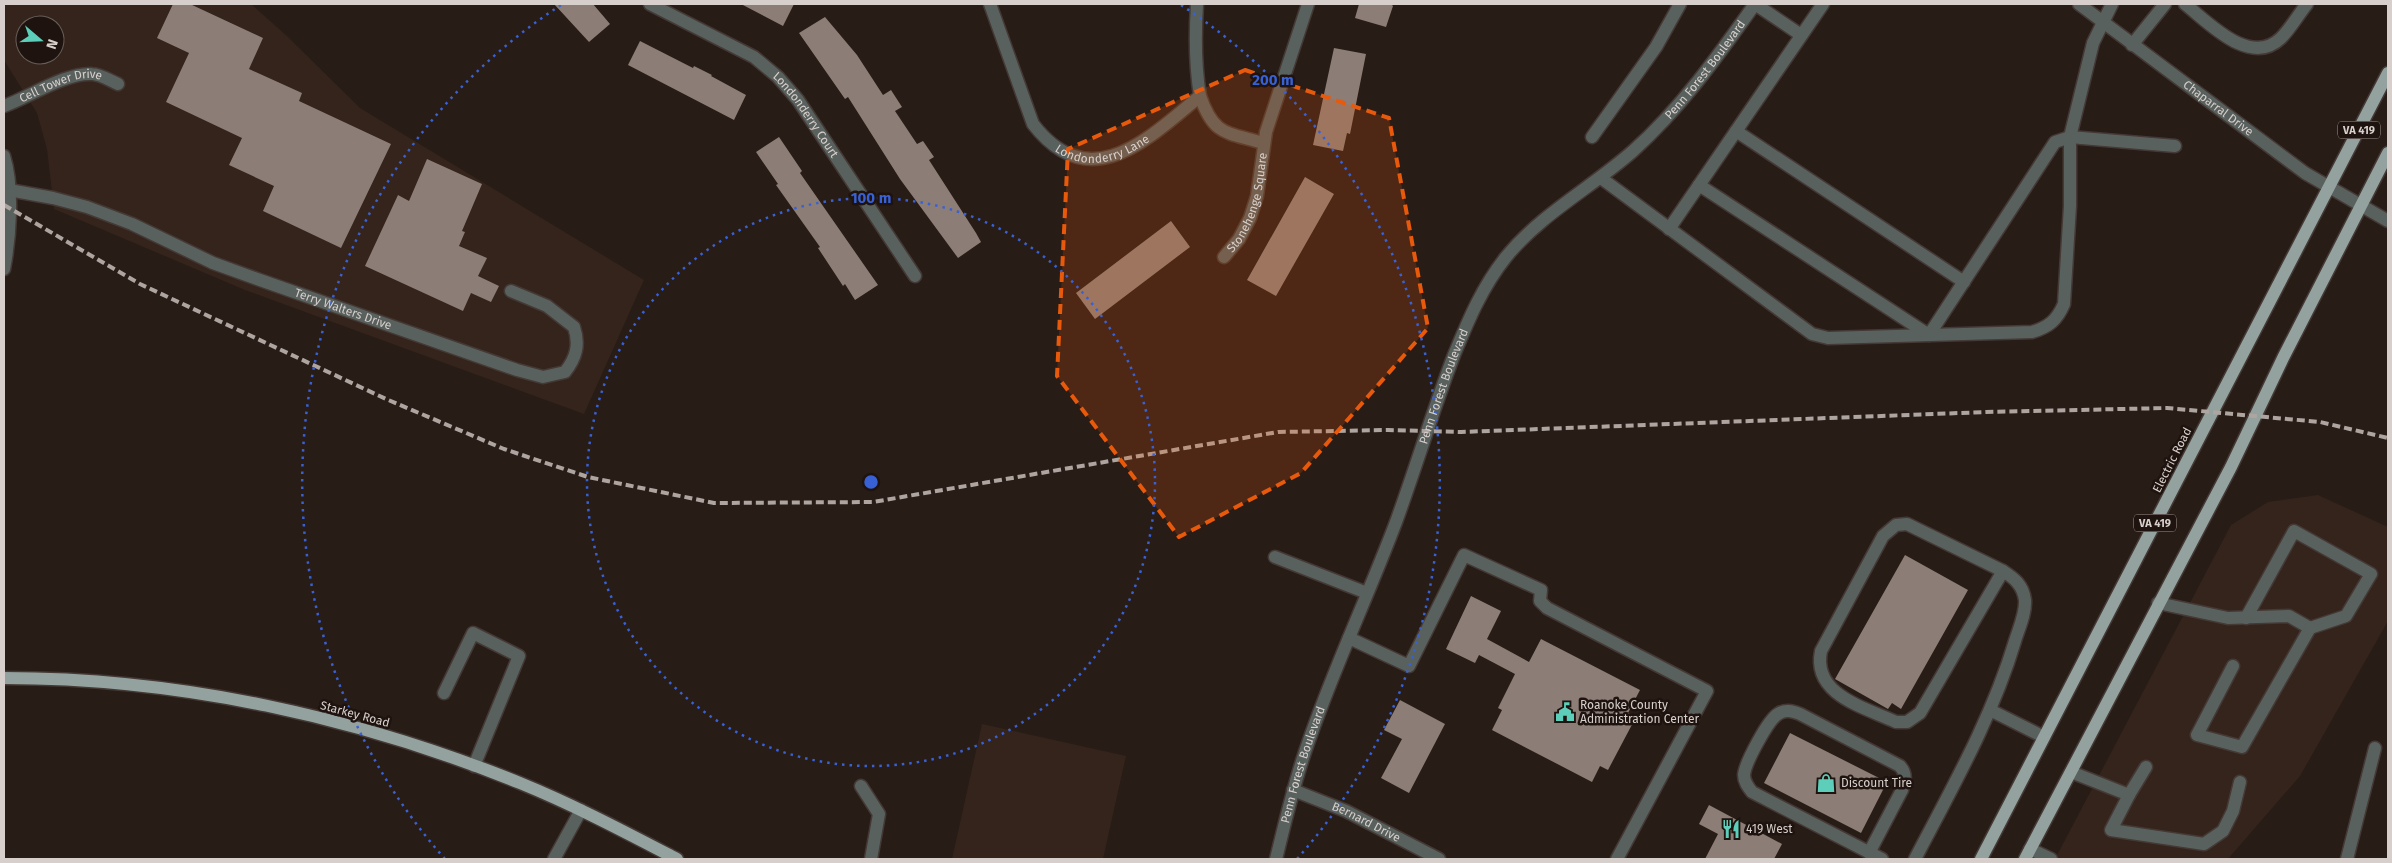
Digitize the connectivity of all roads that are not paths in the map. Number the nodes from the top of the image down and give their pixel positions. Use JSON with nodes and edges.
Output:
{"nodes":[{"id":1,"x":650,"y":4,"type":"edge"},
{"id":2,"x":990,"y":4,"type":"edge"},
{"id":3,"x":1197,"y":4,"type":"edge"},
{"id":4,"x":1308,"y":4,"type":"edge"},
{"id":5,"x":1680,"y":4,"type":"edge"},
{"id":6,"x":1755,"y":4,"type":"edge"},
{"id":7,"x":1822,"y":4,"type":"edge"},
{"id":8,"x":2079,"y":4,"type":"edge"},
{"id":9,"x":2112,"y":4,"type":"edge"},
{"id":10,"x":2165,"y":4,"type":"edge"},
{"id":11,"x":2185,"y":4,"type":"edge"},
{"id":12,"x":2307,"y":4,"type":"edge"},
{"id":13,"x":2102,"y":21,"type":"junction"},
{"id":14,"x":1801,"y":35,"type":"junction"},
{"id":15,"x":2132,"y":45,"type":"junction"},
{"id":16,"x":2388,"y":73,"type":"edge"},
{"id":17,"x":118,"y":84,"type":"dead end"},
{"id":18,"x":1200,"y":96,"type":"junction"},
{"id":19,"x":4,"y":106,"type":"edge"},
{"id":20,"x":1736,"y":131,"type":"junction"},
{"id":21,"x":1592,"y":137,"type":"dead end"},
{"id":22,"x":2070,"y":137,"type":"junction"},
{"id":23,"x":1263,"y":143,"type":"junction"},
{"id":24,"x":2176,"y":146,"type":"dead end"},
{"id":25,"x":2388,"y":153,"type":"edge"},
{"id":26,"x":4,"y":156,"type":"edge"},
{"id":27,"x":1600,"y":178,"type":"junction"},
{"id":28,"x":1700,"y":185,"type":"junction"},
{"id":29,"x":2329,"y":186,"type":"junction"},
{"id":30,"x":8,"y":190,"type":"junction"},
{"id":31,"x":2361,"y":206,"type":"junction"},
{"id":32,"x":2388,"y":221,"type":"edge"},
{"id":33,"x":1669,"y":229,"type":"junction"},
{"id":34,"x":1224,"y":257,"type":"dead end"},
{"id":35,"x":4,"y":269,"type":"edge"},
{"id":36,"x":915,"y":276,"type":"dead end"},
{"id":37,"x":1964,"y":282,"type":"junction"},
{"id":38,"x":511,"y":291,"type":"dead end"},
{"id":39,"x":1930,"y":335,"type":"junction"},
{"id":40,"x":1275,"y":557,"type":"dead end"},
{"id":41,"x":2003,"y":572,"type":"junction"},
{"id":42,"x":1367,"y":593,"type":"junction"},
{"id":43,"x":2158,"y":603,"type":"junction"},
{"id":44,"x":2246,"y":618,"type":"junction"},
{"id":45,"x":2310,"y":628,"type":"junction"},
{"id":46,"x":1349,"y":638,"type":"junction"},
{"id":47,"x":2233,"y":666,"type":"dead end"},
{"id":48,"x":4,"y":678,"type":"edge"},
{"id":49,"x":444,"y":693,"type":"dead end"},
{"id":50,"x":1990,"y":710,"type":"junction"},
{"id":51,"x":2044,"y":737,"type":"junction"},
{"id":52,"x":2375,"y":748,"type":"dead end"},
{"id":53,"x":474,"y":766,"type":"junction"},
{"id":54,"x":2146,"y":767,"type":"dead end"},
{"id":55,"x":2070,"y":772,"type":"junction"},
{"id":56,"x":2240,"y":782,"type":"dead end"},
{"id":57,"x":861,"y":786,"type":"dead end"},
{"id":58,"x":1293,"y":790,"type":"junction"},
{"id":59,"x":2129,"y":795,"type":"junction"},
{"id":60,"x":581,"y":810,"type":"junction"},
{"id":61,"x":1869,"y":853,"type":"junction"},
{"id":62,"x":2028,"y":854,"type":"edge"},
{"id":63,"x":554,"y":859,"type":"edge"},
{"id":64,"x":677,"y":859,"type":"edge"},
{"id":65,"x":871,"y":859,"type":"edge"},
{"id":66,"x":1276,"y":859,"type":"edge"},
{"id":67,"x":1439,"y":859,"type":"edge"},
{"id":68,"x":1617,"y":859,"type":"edge"},
{"id":69,"x":1882,"y":859,"type":"edge"},
{"id":70,"x":1915,"y":859,"type":"edge"},
{"id":71,"x":1981,"y":859,"type":"edge"},
{"id":72,"x":2051,"y":859,"type":"edge"},
{"id":73,"x":2347,"y":859,"type":"edge"}],
"edges":[{"from":1,"to":36,"type":"street","name":"Londonderry Court"},
{"from":2,"to":18,"type":"street","name":"Londonderry Lane"},
{"from":3,"to":18,"type":"street"},
{"from":4,"to":23,"type":"street","name":"Stonehenge Square"},
{"from":5,"to":21,"type":"street"},
{"from":6,"to":14,"type":"street"},
{"from":6,"to":27,"type":"street","name":"Penn Forest Boulevard"},
{"from":7,"to":14,"type":"street"},
{"from":8,"to":13,"type":"street","name":"Chaparral Drive"},
{"from":9,"to":13,"type":"street"},
{"from":10,"to":15,"type":"street"},
{"from":11,"to":12,"type":"street"},
{"from":13,"to":15,"type":"street","name":"Chaparral Drive"},
{"from":13,"to":22,"type":"street"},
{"from":14,"to":20,"type":"street"},
{"from":15,"to":29,"type":"street","name":"Chaparral Drive"},
{"from":16,"to":29,"type":"main road","name":"Electric Road","number":"VA 419"},
{"from":17,"to":19,"type":"street","name":"Cell Tower Drive"},
{"from":18,"to":23,"type":"street","name":"Stonehenge Square"},
{"from":20,"to":28,"type":"street"},
{"from":20,"to":37,"type":"street"},
{"from":22,"to":24,"type":"street"},
{"from":22,"to":37,"type":"street"},
{"from":22,"to":39,"type":"street"},
{"from":23,"to":34,"type":"street","name":"Stonehenge Square"},
{"from":25,"to":31,"type":"main road","number":"VA 419"},
{"from":26,"to":30,"type":"street"},
{"from":27,"to":33,"type":"street"},
{"from":27,"to":42,"type":"street","name":"Penn Forest Boulevard"},
{"from":28,"to":33,"type":"street"},
{"from":28,"to":39,"type":"street"},
{"from":29,"to":31,"type":"street","name":"Chaparral Drive"},
{"from":29,"to":51,"type":"main road","name":"Electric Road","number":"VA 419"},
{"from":30,"to":35,"type":"street"},
{"from":30,"to":38,"type":"street","name":"Terry Walters Drive"},
{"from":31,"to":32,"type":"street","name":"Chaparral Drive"},
{"from":31,"to":43,"type":"main road","number":"VA 419"},
{"from":33,"to":39,"type":"street"},
{"from":37,"to":39,"type":"street"},
{"from":40,"to":42,"type":"street"},
{"from":41,"to":41,"type":"street"},
{"from":41,"to":50,"type":"street"},
{"from":42,"to":46,"type":"street","name":"Penn Forest Boulevard"},
{"from":43,"to":44,"type":"street"},
{"from":43,"to":55,"type":"main road","number":"VA 419"},
{"from":44,"to":45,"type":"street"},
{"from":44,"to":45,"type":"street"},
{"from":45,"to":47,"type":"street"},
{"from":46,"to":58,"type":"street","name":"Penn Forest Boulevard"},
{"from":46,"to":68,"type":"street"},
{"from":48,"to":53,"type":"main road","name":"Starkey Road"},
{"from":49,"to":53,"type":"street"},
{"from":50,"to":51,"type":"street"},
{"from":50,"to":70,"type":"street"},
{"from":51,"to":71,"type":"main road","name":"Electric Road","number":"VA 419"},
{"from":52,"to":73,"type":"street"},
{"from":53,"to":60,"type":"main road","name":"Starkey Road"},
{"from":54,"to":59,"type":"street"},
{"from":55,"to":59,"type":"street"},
{"from":55,"to":62,"type":"main road","number":"VA 419"},
{"from":56,"to":59,"type":"street"},
{"from":57,"to":65,"type":"street"},
{"from":58,"to":66,"type":"street","name":"Penn Forest Boulevard"},
{"from":58,"to":67,"type":"street","name":"Bernard Drive"},
{"from":60,"to":63,"type":"street"},
{"from":60,"to":64,"type":"main road","name":"Starkey Road"},
{"from":61,"to":61,"type":"street"},
{"from":61,"to":69,"type":"street"},
{"from":62,"to":72,"type":"street"}]}
